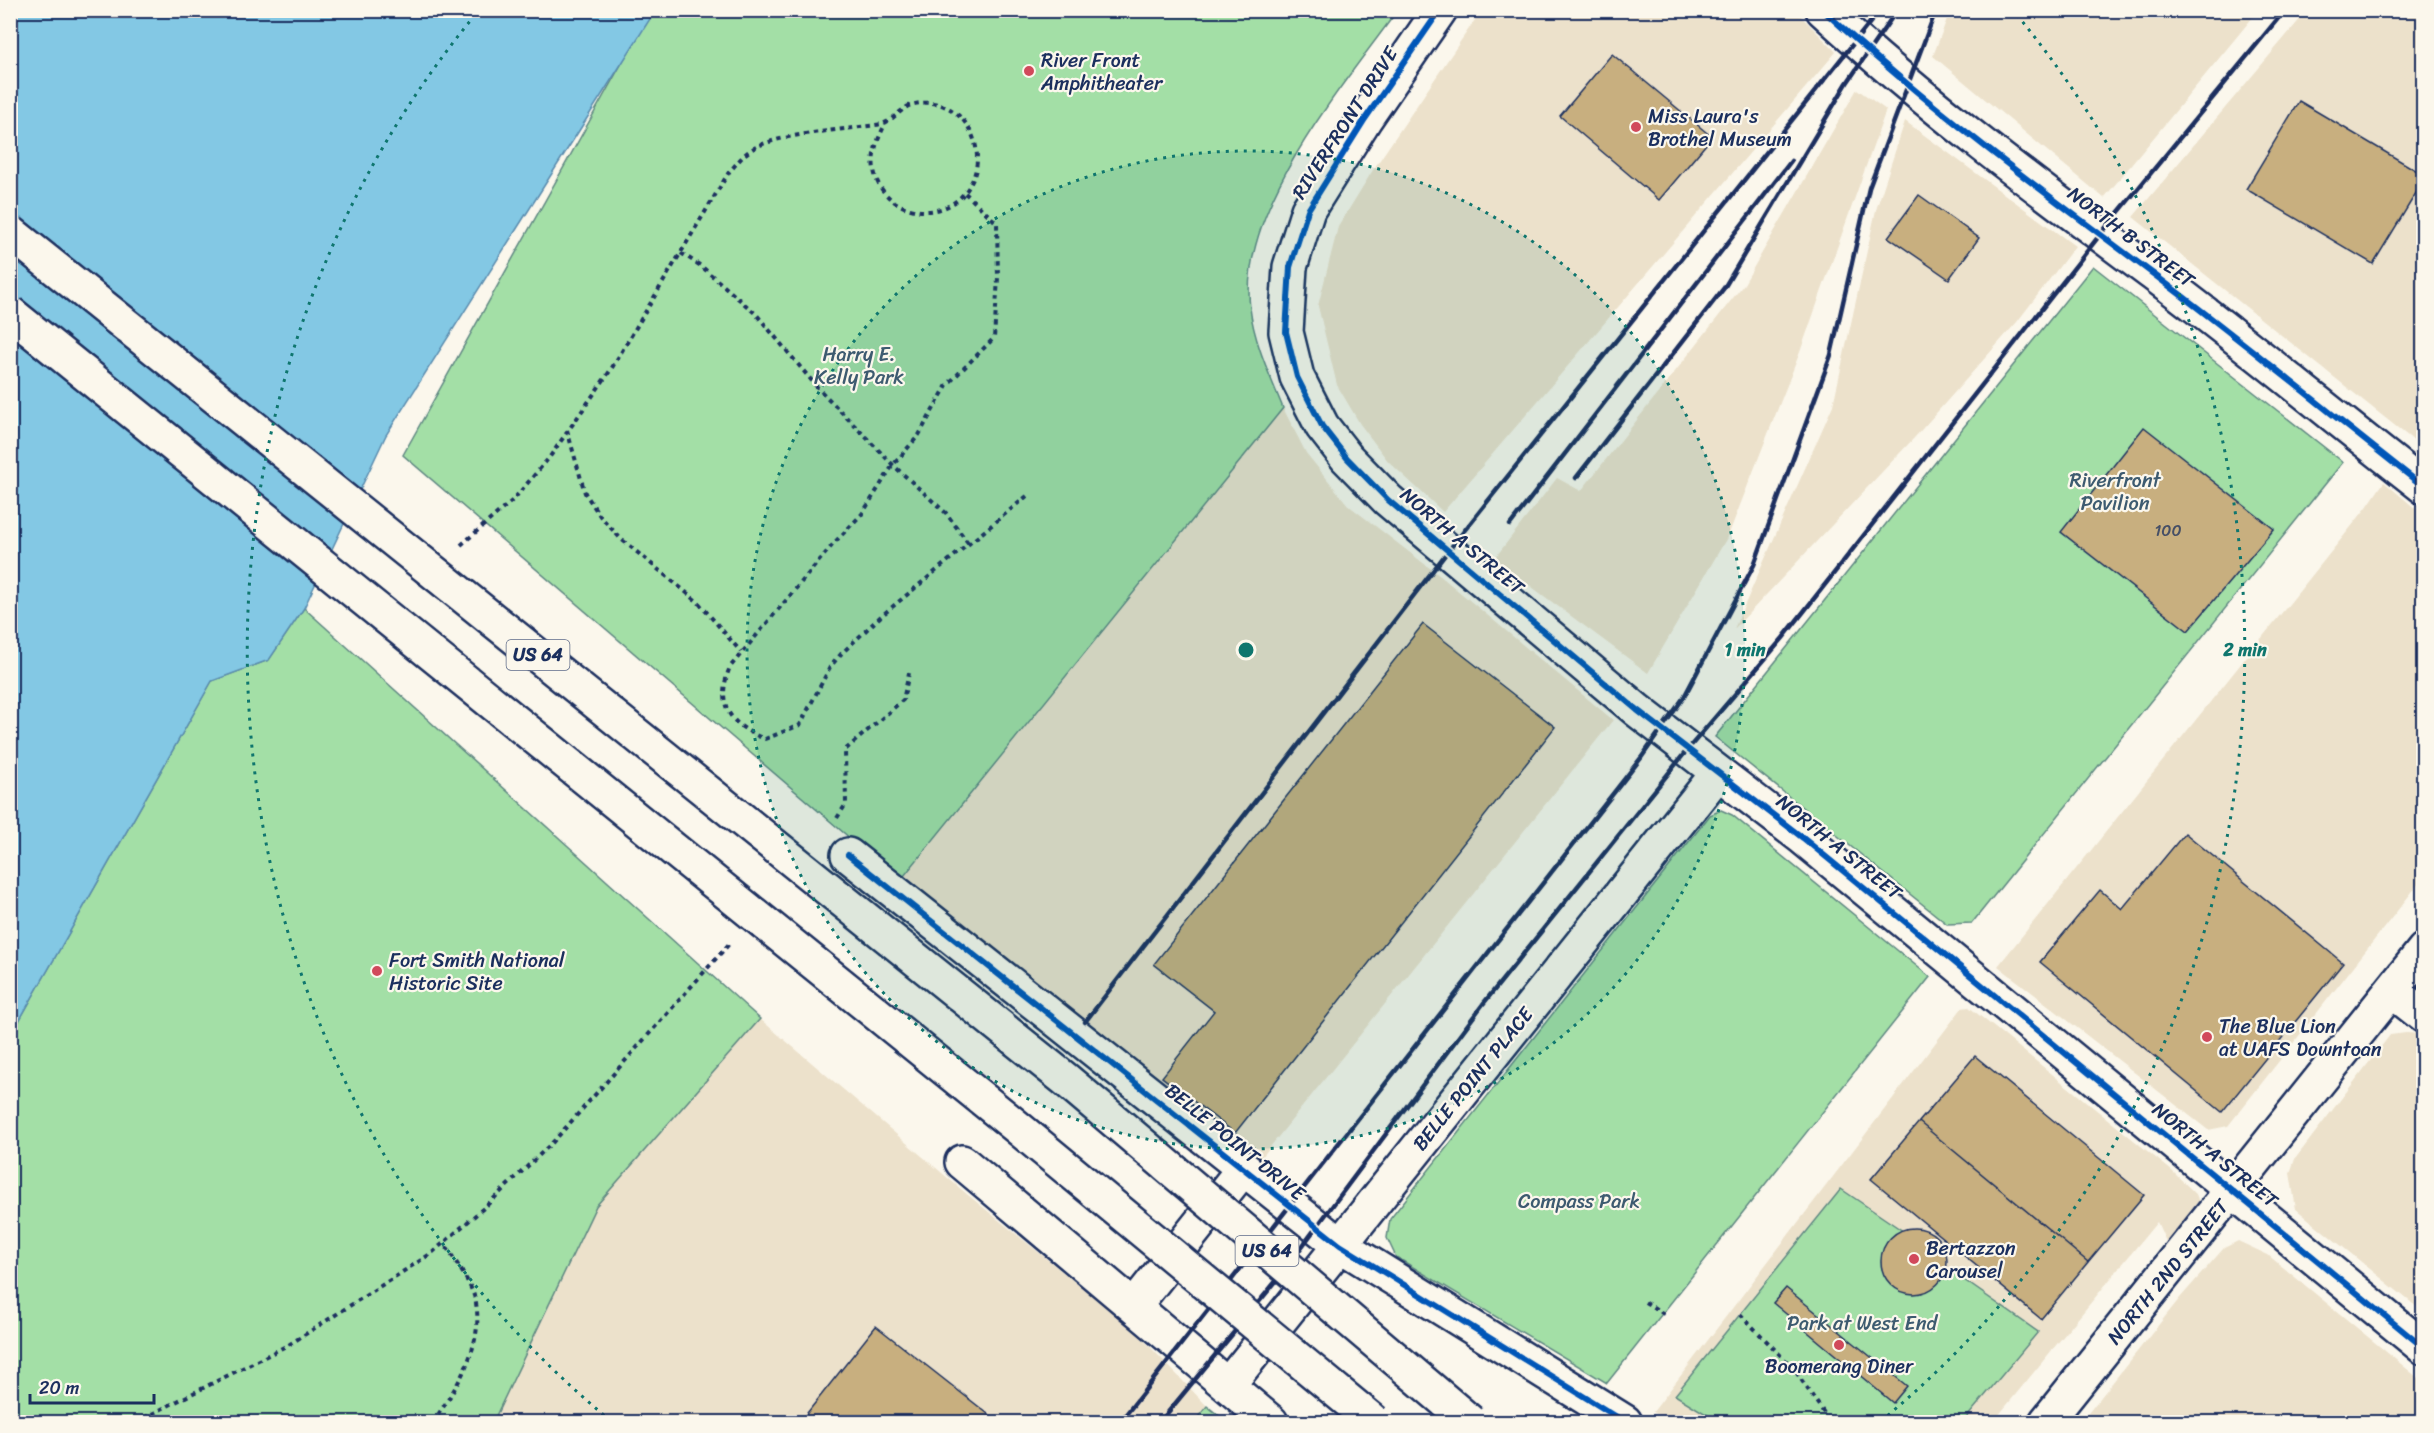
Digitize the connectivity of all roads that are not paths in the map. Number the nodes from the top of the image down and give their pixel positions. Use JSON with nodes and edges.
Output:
{"nodes":[{"id":1,"x":1440,"y":10,"type":"edge"},
{"id":2,"x":1823,"y":10,"type":"edge"},
{"id":3,"x":10,"y":231,"type":"edge"},
{"id":4,"x":10,"y":313,"type":"edge"},
{"id":5,"x":1286,"y":332,"type":"joint"},
{"id":6,"x":2424,"y":487,"type":"edge"},
{"id":7,"x":1718,"y":772,"type":"junction"},
{"id":8,"x":848,"y":855,"type":"dead end"},
{"id":9,"x":2424,"y":950,"type":"edge"},
{"id":10,"x":2392,"y":991,"type":"junction"},
{"id":11,"x":2424,"y":1016,"type":"edge"},
{"id":12,"x":962,"y":1162,"type":"dead end"},
{"id":13,"x":1243,"y":1169,"type":"junction"},
{"id":14,"x":2233,"y":1192,"type":"junction"},
{"id":15,"x":1340,"y":1245,"type":"junction"},
{"id":16,"x":1134,"y":1306,"type":"junction"},
{"id":17,"x":2424,"y":1348,"type":"edge"},
{"id":18,"x":1228,"y":1385,"type":"junction"},
{"id":19,"x":1271,"y":1422,"type":"edge"},
{"id":20,"x":1374,"y":1422,"type":"edge"},
{"id":21,"x":1470,"y":1422,"type":"edge"},
{"id":22,"x":1625,"y":1422,"type":"edge"},
{"id":23,"x":2046,"y":1422,"type":"edge"}],
"edges":[{"from":1,"to":5,"type":"main road","name":"RIVERFRONT DRIVE"},
{"from":2,"to":6,"type":"main road","name":"NORTH B STREET"},
{"from":3,"to":21,"type":"main road","number":"US 64","bridge":true},
{"from":4,"to":20,"type":"main road","bridge":true},
{"from":5,"to":7,"type":"main road","name":"NORTH A STREET"},
{"from":7,"to":14,"type":"main road","name":"NORTH A STREET"},
{"from":7,"to":15,"type":"main road","name":"BELLE POINT PLACE"},
{"from":8,"to":13,"type":"main road","name":"BELLE POINT DRIVE"},
{"from":9,"to":10,"type":"main road","name":"NORTH 2ND STREET"},
{"from":10,"to":11,"type":"main road"},
{"from":10,"to":14,"type":"main road","name":"NORTH 2ND STREET"},
{"from":12,"to":16,"type":"main road"},
{"from":13,"to":15,"type":"main road","name":"BELLE POINT DRIVE"},
{"from":13,"to":16,"type":"main road"},
{"from":14,"to":17,"type":"main road","name":"NORTH A STREET"},
{"from":14,"to":23,"type":"main road","name":"NORTH 2ND STREET"},
{"from":15,"to":18,"type":"main road","name":"BELLE POINT PLACE"},
{"from":15,"to":22,"type":"main road","name":"BELLE POINT DRIVE"},
{"from":16,"to":18,"type":"main road"},
{"from":18,"to":19,"type":"main road"}]}
